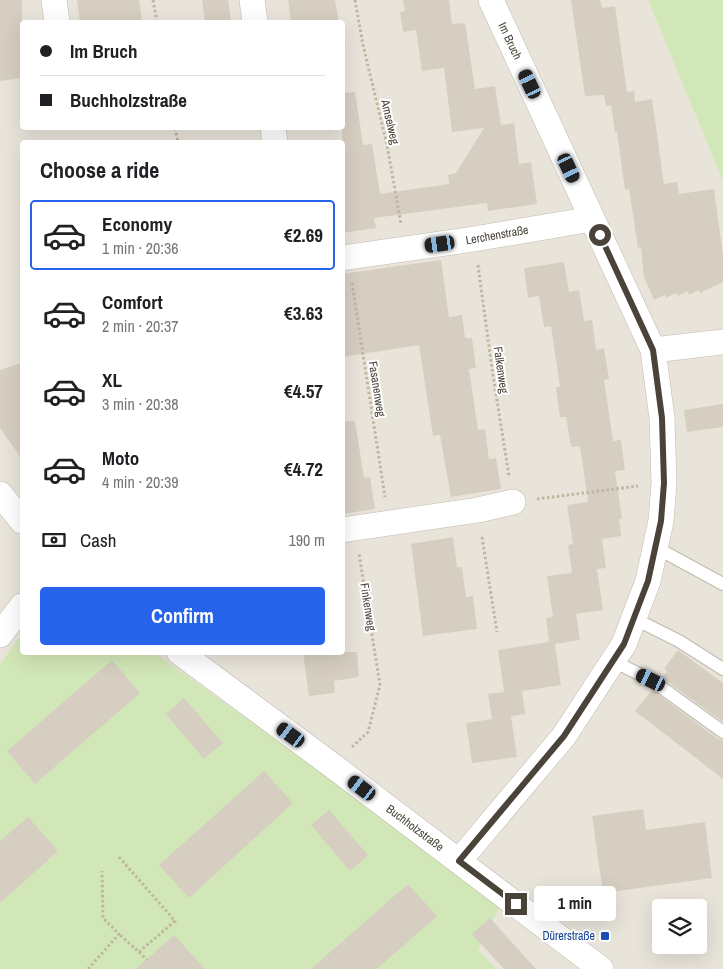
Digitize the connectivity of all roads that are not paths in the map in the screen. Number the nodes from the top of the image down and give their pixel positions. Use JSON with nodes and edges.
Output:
{"nodes":[{"id":1,"x":54,"y":0,"type":"edge"},
{"id":2,"x":252,"y":0,"type":"edge"},
{"id":3,"x":491,"y":0,"type":"edge"},
{"id":4,"x":57,"y":20,"type":"edge"},
{"id":5,"x":255,"y":20,"type":"edge"},
{"id":6,"x":592,"y":219,"type":"junction"},
{"id":7,"x":345,"y":258,"type":"edge"},
{"id":8,"x":723,"y":342,"type":"edge"},
{"id":9,"x":653,"y":350,"type":"junction"},
{"id":10,"x":0,"y":494,"type":"edge"},
{"id":11,"x":513,"y":502,"type":"road end"},
{"id":12,"x":20,"y":519,"type":"edge"},
{"id":13,"x":349,"y":529,"type":"edge"},
{"id":14,"x":655,"y":547,"type":"junction"},
{"id":15,"x":723,"y":584,"type":"edge"},
{"id":16,"x":20,"y":609,"type":"edge"},
{"id":17,"x":634,"y":618,"type":"junction"},
{"id":18,"x":0,"y":635,"type":"edge"},
{"id":19,"x":183,"y":655,"type":"edge"},
{"id":20,"x":613,"y":661,"type":"junction"},
{"id":21,"x":723,"y":669,"type":"edge"},
{"id":22,"x":723,"y":732,"type":"edge"},
{"id":23,"x":459,"y":861,"type":"junction"},
{"id":24,"x":601,"y":969,"type":"edge"}],
"edges":[{"from":1,"to":4,"type":"street"},
{"from":2,"to":5,"type":"street"},
{"from":3,"to":6,"type":"street","name":"Im Bruch"},
{"from":6,"to":7,"type":"street","name":"Lerchenstraße"},
{"from":6,"to":9,"type":"street","name":"Im Bruch"},
{"from":8,"to":9,"type":"street"},
{"from":9,"to":14,"type":"street","name":"Im Bruch"},
{"from":10,"to":12,"type":"street"},
{"from":11,"to":13,"type":"street"},
{"from":14,"to":15,"type":"lane"},
{"from":14,"to":17,"type":"street","name":"Im Bruch"},
{"from":16,"to":18,"type":"street"},
{"from":17,"to":20,"type":"street","name":"Im Bruch"},
{"from":17,"to":21,"type":"lane"},
{"from":19,"to":23,"type":"street","name":"Buchholzstraße"},
{"from":20,"to":22,"type":"lane"},
{"from":20,"to":23,"type":"street","name":"Im Bruch"},
{"from":23,"to":24,"type":"street","name":"Buchholzstraße"}]}
